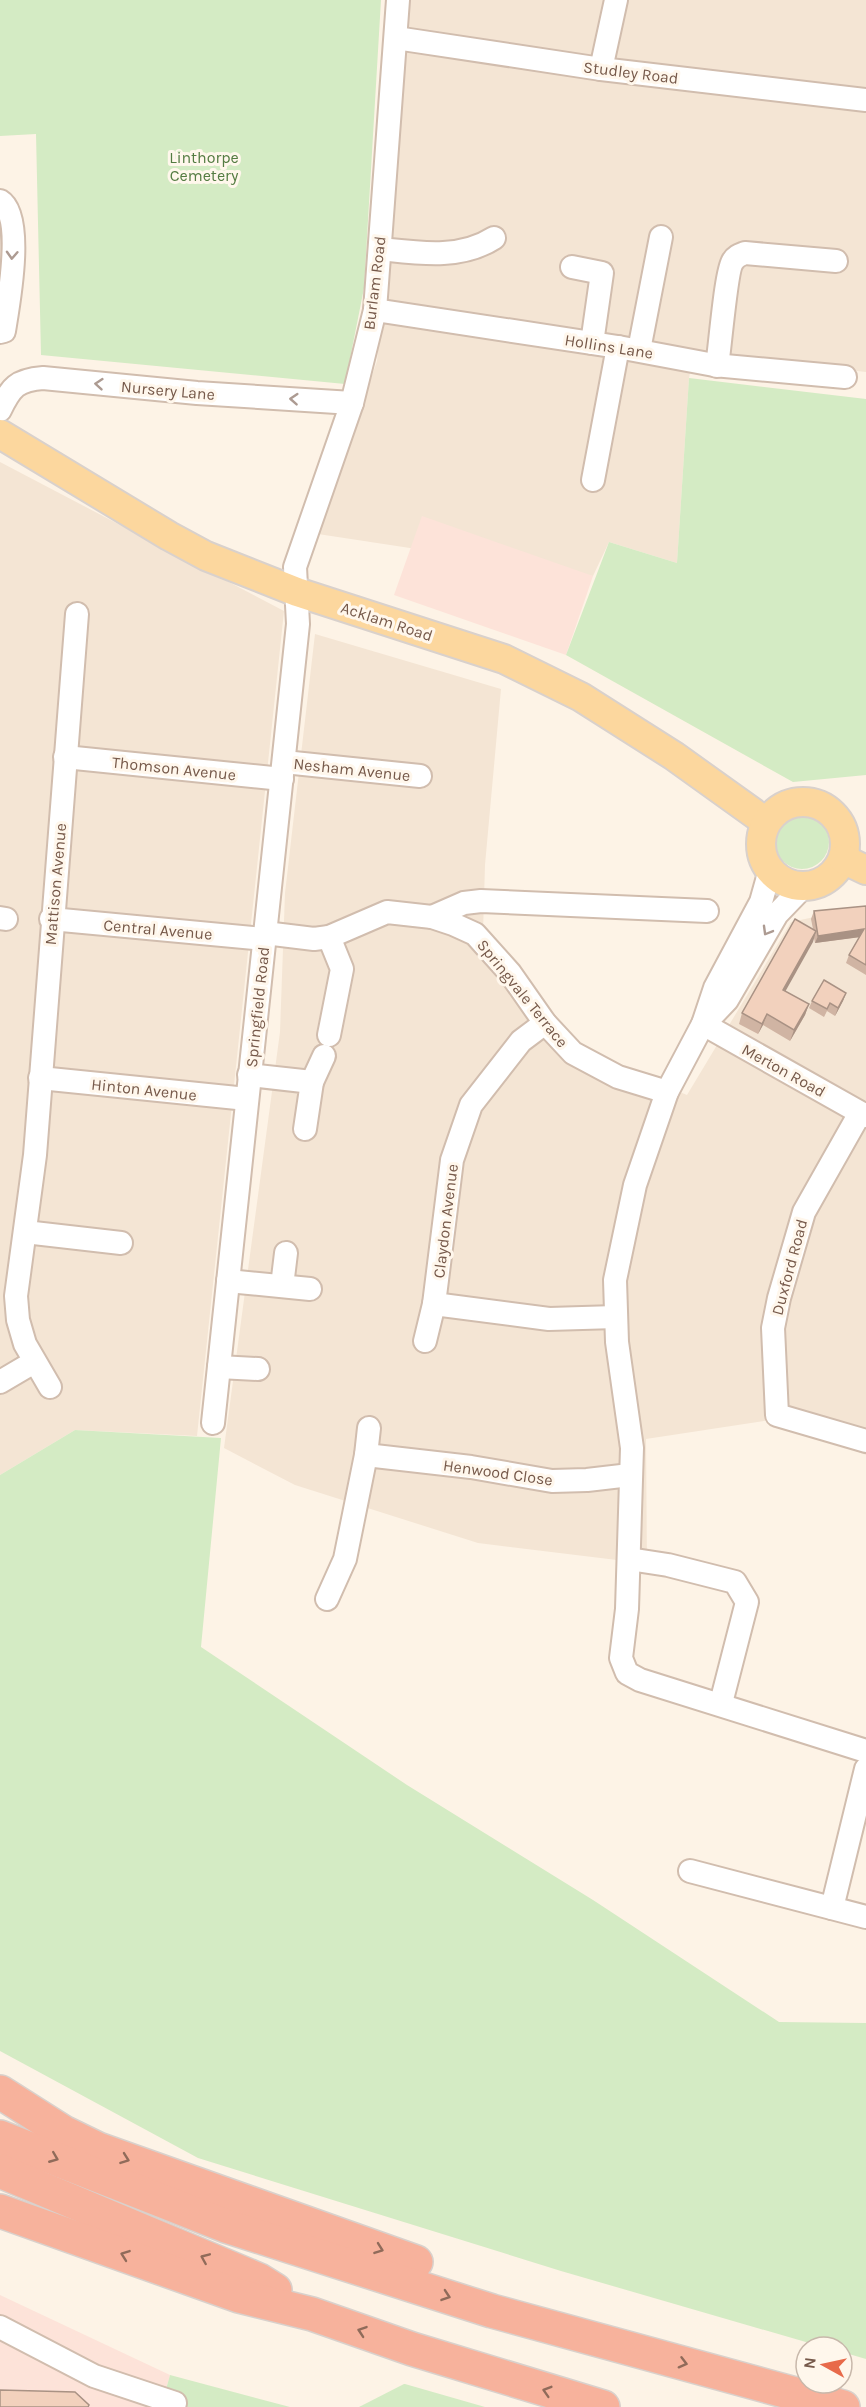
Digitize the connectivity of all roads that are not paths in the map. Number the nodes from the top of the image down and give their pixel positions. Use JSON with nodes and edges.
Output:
{"nodes":[{"id":1,"x":398,"y":0,"type":"edge"},
{"id":2,"x":616,"y":0,"type":"edge"},
{"id":3,"x":396,"y":38,"type":"junction"},
{"id":4,"x":601,"y":69,"type":"junction"},
{"id":5,"x":866,"y":100,"type":"edge"},
{"id":6,"x":0,"y":201,"type":"edge"},
{"id":7,"x":660,"y":237,"type":"dead end"},
{"id":8,"x":494,"y":238,"type":"dead end"},
{"id":9,"x":380,"y":249,"type":"junction"},
{"id":10,"x":836,"y":261,"type":"dead end"},
{"id":11,"x":572,"y":267,"type":"dead end"},
{"id":12,"x":375,"y":309,"type":"junction"},
{"id":13,"x":0,"y":332,"type":"edge"},
{"id":14,"x":592,"y":343,"type":"junction"},
{"id":15,"x":628,"y":349,"type":"junction"},
{"id":16,"x":717,"y":366,"type":"junction"},
{"id":17,"x":845,"y":377,"type":"dead end"},
{"id":18,"x":352,"y":403,"type":"junction"},
{"id":19,"x":0,"y":410,"type":"edge"},
{"id":20,"x":0,"y":434,"type":"edge"},
{"id":21,"x":593,"y":480,"type":"dead end"},
{"id":22,"x":297,"y":592,"type":"junction"},
{"id":23,"x":77,"y":614,"type":"dead end"},
{"id":24,"x":65,"y":757,"type":"junction"},
{"id":25,"x":283,"y":770,"type":"junction"},
{"id":26,"x":420,"y":776,"type":"dead end"},
{"id":27,"x":766,"y":822,"type":"junction"},
{"id":28,"x":854,"y":864,"type":"edge"},
{"id":29,"x":770,"y":870,"type":"junction"},
{"id":30,"x":804,"y":886,"type":"junction"},
{"id":31,"x":707,"y":911,"type":"dead end"},
{"id":32,"x":432,"y":917,"type":"junction"},
{"id":33,"x":51,"y":919,"type":"junction"},
{"id":34,"x":336,"y":934,"type":"junction"},
{"id":35,"x":265,"y":936,"type":"junction"},
{"id":36,"x":544,"y":1023,"type":"junction"},
{"id":37,"x":703,"y":1024,"type":"junction"},
{"id":38,"x":249,"y":1075,"type":"junction"},
{"id":39,"x":40,"y":1078,"type":"junction"},
{"id":40,"x":312,"y":1082,"type":"junction"},
{"id":41,"x":667,"y":1092,"type":"junction"},
{"id":42,"x":247,"y":1100,"type":"junction"},
{"id":43,"x":863,"y":1115,"type":"edge"},
{"id":44,"x":305,"y":1129,"type":"dead end"},
{"id":45,"x":25,"y":1232,"type":"junction"},
{"id":46,"x":121,"y":1243,"type":"dead end"},
{"id":47,"x":286,"y":1253,"type":"dead end"},
{"id":48,"x":228,"y":1281,"type":"junction"},
{"id":49,"x":282,"y":1286,"type":"junction"},
{"id":50,"x":310,"y":1290,"type":"dead end"},
{"id":51,"x":434,"y":1304,"type":"junction"},
{"id":52,"x":616,"y":1317,"type":"junction"},
{"id":53,"x":425,"y":1341,"type":"dead end"},
{"id":54,"x":34,"y":1362,"type":"junction"},
{"id":55,"x":219,"y":1366,"type":"junction"},
{"id":56,"x":258,"y":1369,"type":"dead end"},
{"id":57,"x":0,"y":1382,"type":"edge"},
{"id":58,"x":50,"y":1387,"type":"dead end"},
{"id":59,"x":213,"y":1423,"type":"dead end"},
{"id":60,"x":369,"y":1428,"type":"dead end"},
{"id":61,"x":866,"y":1441,"type":"edge"},
{"id":62,"x":366,"y":1455,"type":"junction"},
{"id":63,"x":630,"y":1475,"type":"junction"},
{"id":64,"x":629,"y":1558,"type":"junction"},
{"id":65,"x":327,"y":1599,"type":"dead end"},
{"id":66,"x":721,"y":1703,"type":"junction"},
{"id":67,"x":866,"y":1751,"type":"edge"},
{"id":68,"x":866,"y":1770,"type":"edge"},
{"id":69,"x":690,"y":1871,"type":"dead end"},
{"id":70,"x":832,"y":1908,"type":"junction"},
{"id":71,"x":866,"y":1917,"type":"edge"},
{"id":72,"x":0,"y":2092,"type":"edge"},
{"id":73,"x":0,"y":2137,"type":"edge"},
{"id":74,"x":0,"y":2171,"type":"edge"},
{"id":75,"x":185,"y":2181,"type":"junction"},
{"id":76,"x":0,"y":2211,"type":"edge"},
{"id":77,"x":370,"y":2270,"type":"junction"},
{"id":78,"x":312,"y":2314,"type":"junction"},
{"id":79,"x":0,"y":2327,"type":"edge"},
{"id":80,"x":627,"y":2348,"type":"junction"},
{"id":81,"x":132,"y":2399,"type":"edge"},
{"id":82,"x":175,"y":2403,"type":"dead end"},
{"id":83,"x":603,"y":2407,"type":"edge"},
{"id":84,"x":843,"y":2407,"type":"edge"}],
"edges":[{"from":1,"to":3,"type":"street","name":"Burlam Road"},
{"from":2,"to":4,"type":"street"},
{"from":3,"to":4,"type":"street","name":"Studley Road"},
{"from":3,"to":9,"type":"street","name":"Burlam Road"},
{"from":4,"to":5,"type":"street","name":"Studley Road"},
{"from":6,"to":13,"type":"street","one_way":true},
{"from":7,"to":15,"type":"street"},
{"from":8,"to":9,"type":"street"},
{"from":9,"to":12,"type":"street","name":"Burlam Road"},
{"from":10,"to":16,"type":"street"},
{"from":11,"to":14,"type":"street"},
{"from":12,"to":14,"type":"street","name":"Hollins Lane"},
{"from":12,"to":18,"type":"street","name":"Burlam Road"},
{"from":14,"to":15,"type":"street","name":"Hollins Lane"},
{"from":15,"to":16,"type":"street","name":"Hollins Lane"},
{"from":15,"to":21,"type":"street"},
{"from":16,"to":17,"type":"street","name":"Hollins Lane"},
{"from":18,"to":19,"type":"street","name":"Nursery Lane","one_way":true},
{"from":18,"to":22,"type":"street","name":"Burlam Road"},
{"from":20,"to":22,"type":"main road","name":"Acklam Road"},
{"from":22,"to":25,"type":"street","name":"Springfield Road"},
{"from":22,"to":27,"type":"main road","name":"Acklam Road"},
{"from":23,"to":24,"type":"street","name":"Mattison Avenue"},
{"from":24,"to":25,"type":"street","name":"Thomson Avenue"},
{"from":24,"to":33,"type":"street","name":"Mattison Avenue"},
{"from":25,"to":26,"type":"street","name":"Nesham Avenue"},
{"from":25,"to":35,"type":"street","name":"Springfield Road"},
{"from":27,"to":28,"type":"main road"},
{"from":27,"to":29,"type":"main road"},
{"from":28,"to":30,"type":"main road"},
{"from":29,"to":30,"type":"main road"},
{"from":29,"to":37,"type":"street"},
{"from":30,"to":37,"type":"street","one_way":true},
{"from":31,"to":32,"type":"street"},
{"from":32,"to":34,"type":"street","name":"Springvale Terrace"},
{"from":32,"to":36,"type":"street","name":"Springvale Terrace"},
{"from":33,"to":35,"type":"street","name":"Central Avenue"},
{"from":33,"to":39,"type":"street","name":"Mattison Avenue"},
{"from":34,"to":35,"type":"street","name":"Central Avenue"},
{"from":34,"to":40,"type":"street"},
{"from":35,"to":38,"type":"street","name":"Springfield Road"},
{"from":36,"to":41,"type":"street","name":"Springvale Terrace"},
{"from":36,"to":51,"type":"street","name":"Claydon Avenue"},
{"from":37,"to":41,"type":"street"},
{"from":37,"to":43,"type":"street","name":"Merton Road"},
{"from":38,"to":40,"type":"street"},
{"from":38,"to":42,"type":"street","name":"Springfield Road"},
{"from":39,"to":42,"type":"street","name":"Hinton Avenue"},
{"from":39,"to":45,"type":"street","name":"Mattison Avenue"},
{"from":40,"to":44,"type":"street"},
{"from":41,"to":52,"type":"street"},
{"from":42,"to":48,"type":"street","name":"Springfield Road"},
{"from":43,"to":61,"type":"street","name":"Duxford Road"},
{"from":45,"to":46,"type":"street"},
{"from":45,"to":54,"type":"street","name":"Mattison Avenue"},
{"from":47,"to":49,"type":"street"},
{"from":48,"to":49,"type":"street"},
{"from":48,"to":55,"type":"street","name":"Springfield Road"},
{"from":49,"to":50,"type":"street"},
{"from":51,"to":52,"type":"street"},
{"from":51,"to":53,"type":"street","name":"Claydon Avenue"},
{"from":52,"to":63,"type":"street"},
{"from":54,"to":57,"type":"street"},
{"from":54,"to":58,"type":"street","name":"Mattison Avenue"},
{"from":55,"to":56,"type":"street"},
{"from":55,"to":59,"type":"street","name":"Springfield Road"},
{"from":60,"to":62,"type":"street"},
{"from":62,"to":63,"type":"street","name":"Henwood Close"},
{"from":62,"to":65,"type":"street"},
{"from":63,"to":64,"type":"street"},
{"from":64,"to":66,"type":"street"},
{"from":64,"to":66,"type":"street"},
{"from":66,"to":67,"type":"street"},
{"from":68,"to":70,"type":"street"},
{"from":69,"to":70,"type":"street"},
{"from":70,"to":71,"type":"street"},
{"from":72,"to":75,"type":"highway","one_way":true},
{"from":73,"to":77,"type":"highway","one_way":true},
{"from":78,"to":74,"type":"highway","one_way":true},
{"from":75,"to":77,"type":"highway"},
{"from":75,"to":80,"type":"highway","one_way":true},
{"from":78,"to":76,"type":"highway","one_way":true},
{"from":77,"to":80,"type":"highway","one_way":true},
{"from":83,"to":78,"type":"highway","one_way":true},
{"from":79,"to":81,"type":"street"},
{"from":80,"to":84,"type":"highway","one_way":true},
{"from":81,"to":82,"type":"street"}]}
